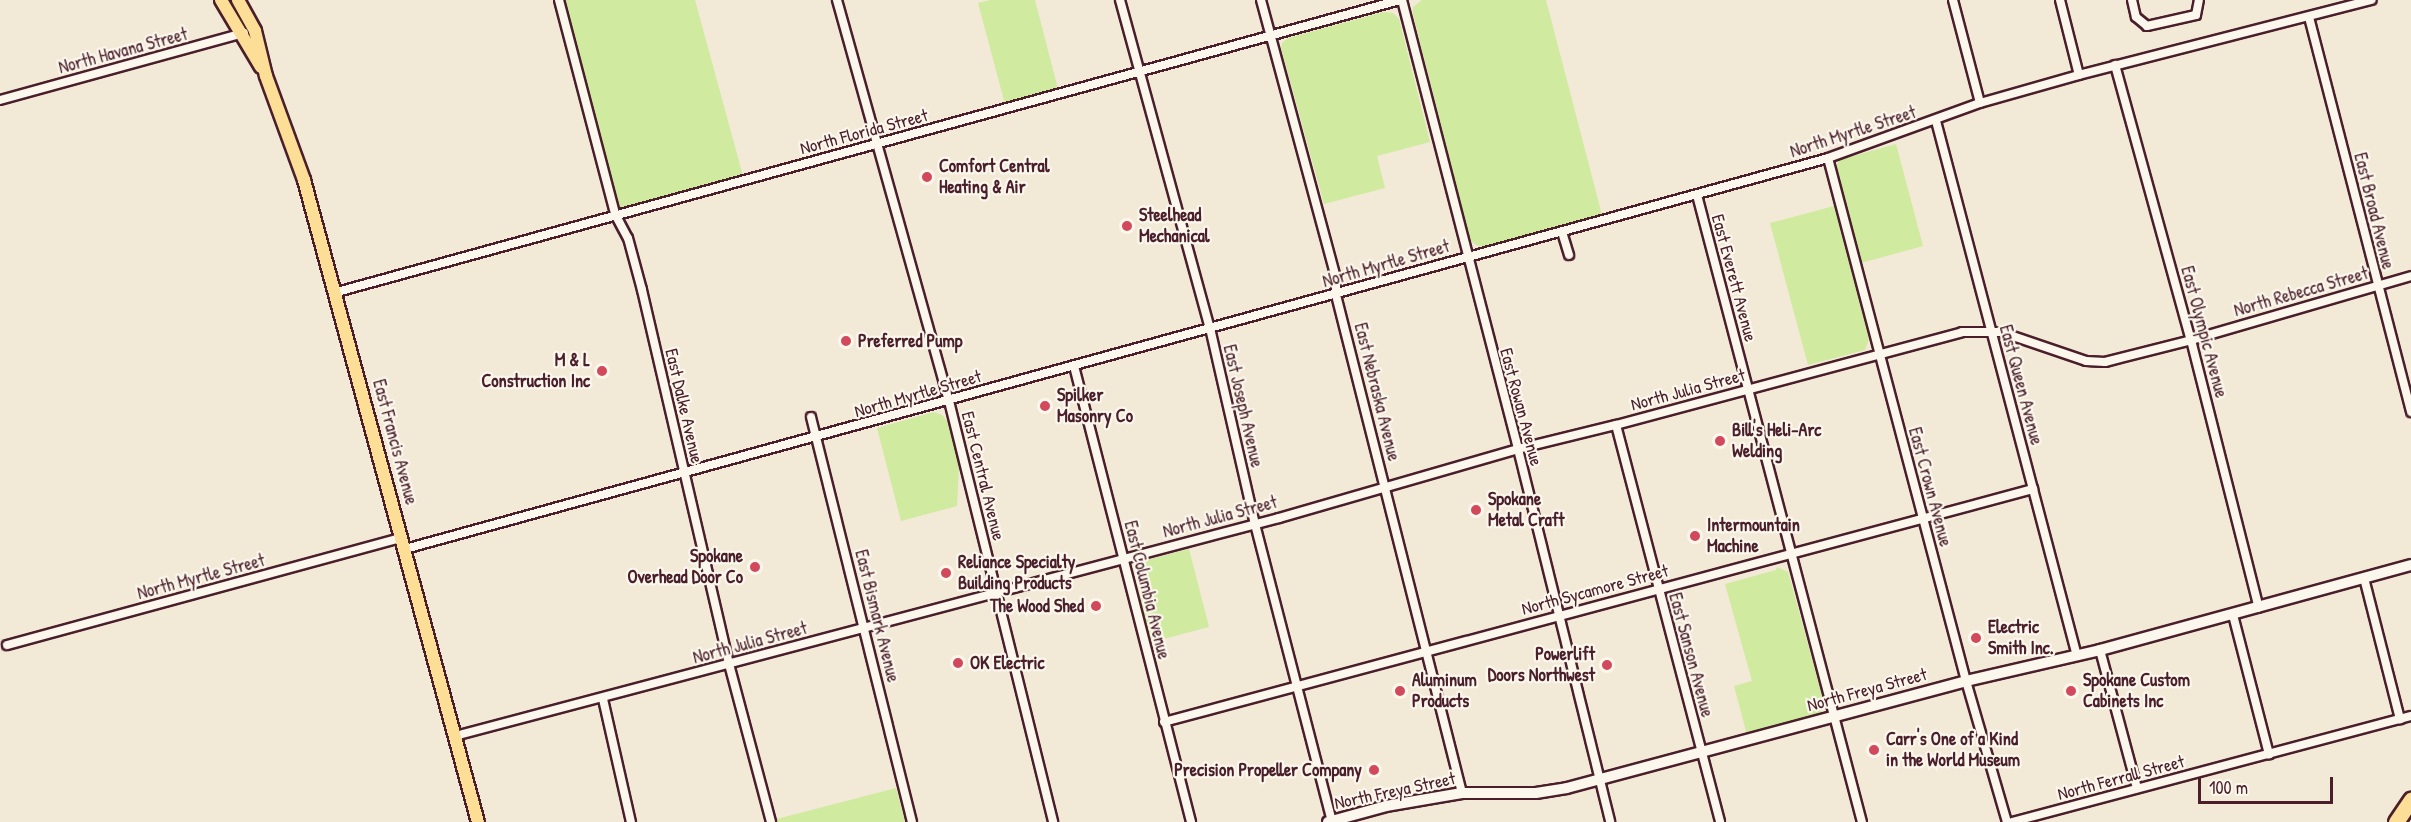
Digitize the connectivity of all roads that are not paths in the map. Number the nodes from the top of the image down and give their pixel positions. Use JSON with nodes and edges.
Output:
{"nodes":[{"id":1,"x":221,"y":0,"type":"edge"},
{"id":2,"x":238,"y":0,"type":"edge"},
{"id":3,"x":559,"y":0,"type":"edge"},
{"id":4,"x":837,"y":0,"type":"edge"},
{"id":5,"x":1120,"y":0,"type":"edge"},
{"id":6,"x":1261,"y":0,"type":"edge"},
{"id":7,"x":1401,"y":0,"type":"edge"},
{"id":8,"x":1953,"y":0,"type":"edge"},
{"id":9,"x":2060,"y":0,"type":"edge"},
{"id":10,"x":2132,"y":0,"type":"edge"},
{"id":11,"x":2199,"y":0,"type":"edge"},
{"id":12,"x":2372,"y":0,"type":"edge"},
{"id":13,"x":2309,"y":17,"type":"junction"},
{"id":14,"x":255,"y":31,"type":"junction"},
{"id":15,"x":239,"y":35,"type":"junction"},
{"id":16,"x":1271,"y":35,"type":"junction"},
{"id":17,"x":2115,"y":65,"type":"junction"},
{"id":18,"x":1139,"y":71,"type":"junction"},
{"id":19,"x":2079,"y":75,"type":"junction"},
{"id":20,"x":266,"y":76,"type":"junction"},
{"id":21,"x":0,"y":100,"type":"edge"},
{"id":22,"x":1980,"y":103,"type":"junction"},
{"id":23,"x":1936,"y":121,"type":"junction"},
{"id":24,"x":876,"y":145,"type":"junction"},
{"id":25,"x":1828,"y":158,"type":"junction"},
{"id":26,"x":1697,"y":195,"type":"junction"},
{"id":27,"x":615,"y":214,"type":"junction"},
{"id":28,"x":1562,"y":232,"type":"junction"},
{"id":29,"x":1569,"y":255,"type":"dead end"},
{"id":30,"x":1466,"y":257,"type":"junction"},
{"id":31,"x":2411,"y":276,"type":"edge"},
{"id":32,"x":2378,"y":285,"type":"junction"},
{"id":33,"x":337,"y":292,"type":"junction"},
{"id":34,"x":1336,"y":294,"type":"junction"},
{"id":35,"x":1210,"y":328,"type":"junction"},
{"id":36,"x":1992,"y":331,"type":"junction"},
{"id":37,"x":2191,"y":340,"type":"junction"},
{"id":38,"x":1879,"y":352,"type":"junction"},
{"id":39,"x":1074,"y":366,"type":"junction"},
{"id":40,"x":1748,"y":389,"type":"junction"},
{"id":41,"x":949,"y":401,"type":"junction"},
{"id":42,"x":2411,"y":412,"type":"edge"},
{"id":43,"x":812,"y":417,"type":"dead end"},
{"id":44,"x":1616,"y":425,"type":"junction"},
{"id":45,"x":816,"y":438,"type":"junction"},
{"id":46,"x":1518,"y":449,"type":"junction"},
{"id":47,"x":684,"y":473,"type":"junction"},
{"id":48,"x":1386,"y":487,"type":"junction"},
{"id":49,"x":2033,"y":489,"type":"junction"},
{"id":50,"x":1923,"y":518,"type":"junction"},
{"id":51,"x":1255,"y":524,"type":"junction"},
{"id":52,"x":404,"y":543,"type":"junction"},
{"id":53,"x":1792,"y":552,"type":"junction"},
{"id":54,"x":1123,"y":558,"type":"junction"},
{"id":55,"x":2411,"y":565,"type":"edge"},
{"id":56,"x":2364,"y":578,"type":"junction"},
{"id":57,"x":1658,"y":588,"type":"junction"},
{"id":58,"x":997,"y":591,"type":"junction"},
{"id":59,"x":2259,"y":608,"type":"junction"},
{"id":60,"x":1557,"y":615,"type":"junction"},
{"id":61,"x":2233,"y":615,"type":"junction"},
{"id":62,"x":865,"y":628,"type":"junction"},
{"id":63,"x":7,"y":645,"type":"dead end"},
{"id":64,"x":1427,"y":651,"type":"junction"},
{"id":65,"x":2100,"y":651,"type":"junction"},
{"id":66,"x":2078,"y":656,"type":"junction"},
{"id":67,"x":729,"y":664,"type":"junction"},
{"id":68,"x":1966,"y":681,"type":"junction"},
{"id":69,"x":1298,"y":685,"type":"junction"},
{"id":70,"x":603,"y":699,"type":"junction"},
{"id":71,"x":1834,"y":715,"type":"junction"},
{"id":72,"x":2411,"y":716,"type":"edge"},
{"id":73,"x":2400,"y":719,"type":"junction"},
{"id":74,"x":1164,"y":722,"type":"junction"},
{"id":75,"x":455,"y":736,"type":"junction"},
{"id":76,"x":1701,"y":753,"type":"junction"},
{"id":77,"x":2270,"y":754,"type":"junction"},
{"id":78,"x":1599,"y":780,"type":"junction"},
{"id":79,"x":2137,"y":788,"type":"junction"},
{"id":80,"x":1462,"y":793,"type":"junction"},
{"id":81,"x":2411,"y":800,"type":"edge"},
{"id":82,"x":2411,"y":812,"type":"edge"},
{"id":83,"x":1330,"y":821,"type":"edge"},
{"id":84,"x":478,"y":822,"type":"edge"},
{"id":85,"x":631,"y":822,"type":"edge"},
{"id":86,"x":771,"y":822,"type":"edge"},
{"id":87,"x":912,"y":822,"type":"edge"},
{"id":88,"x":1053,"y":822,"type":"edge"},
{"id":89,"x":1191,"y":822,"type":"edge"},
{"id":90,"x":1610,"y":822,"type":"edge"},
{"id":91,"x":1720,"y":822,"type":"edge"},
{"id":92,"x":1862,"y":822,"type":"edge"},
{"id":93,"x":2007,"y":822,"type":"edge"},
{"id":94,"x":2012,"y":822,"type":"edge"},
{"id":95,"x":2396,"y":822,"type":"edge"},
{"id":96,"x":2404,"y":822,"type":"edge"}],
"edges":[{"from":1,"to":15,"type":"main road"},
{"from":2,"to":14,"type":"main road"},
{"from":3,"to":27,"type":"street","name":"East Dalke Avenue"},
{"from":4,"to":24,"type":"street","name":"East Central Avenue"},
{"from":5,"to":18,"type":"street","name":"East Joseph Avenue"},
{"from":6,"to":16,"type":"street","name":"East Nebraska Avenue"},
{"from":7,"to":16,"type":"street","name":"North Florida Street"},
{"from":7,"to":30,"type":"street","name":"East Rowan Avenue"},
{"from":8,"to":22,"type":"street"},
{"from":9,"to":19,"type":"street"},
{"from":10,"to":11,"type":"street"},
{"from":12,"to":13,"type":"street","name":"North Myrtle Street"},
{"from":13,"to":17,"type":"street","name":"North Myrtle Street"},
{"from":13,"to":32,"type":"street","name":"East Broad Avenue"},
{"from":14,"to":15,"type":"street","name":"North Havana Street"},
{"from":14,"to":20,"type":"main road"},
{"from":15,"to":20,"type":"main road"},
{"from":15,"to":21,"type":"street","name":"North Havana Street"},
{"from":16,"to":18,"type":"street","name":"North Florida Street"},
{"from":16,"to":34,"type":"street","name":"East Nebraska Avenue"},
{"from":17,"to":19,"type":"street","name":"North Myrtle Street"},
{"from":17,"to":37,"type":"street","name":"East Olympic Avenue"},
{"from":18,"to":24,"type":"street","name":"North Florida Street"},
{"from":18,"to":35,"type":"street","name":"East Joseph Avenue"},
{"from":19,"to":22,"type":"street","name":"North Myrtle Street"},
{"from":20,"to":33,"type":"main road","name":"East Francis Avenue"},
{"from":22,"to":23,"type":"street","name":"North Myrtle Street"},
{"from":23,"to":25,"type":"street","name":"North Myrtle Street"},
{"from":23,"to":36,"type":"street","name":"East Queen Avenue"},
{"from":24,"to":27,"type":"street","name":"North Florida Street"},
{"from":24,"to":41,"type":"street","name":"East Central Avenue"},
{"from":25,"to":26,"type":"street","name":"North Myrtle Street"},
{"from":25,"to":38,"type":"street","name":"East Crown Avenue"},
{"from":26,"to":28,"type":"street","name":"North Myrtle Street"},
{"from":26,"to":40,"type":"street","name":"East Everett Avenue"},
{"from":27,"to":33,"type":"street","name":"North Florida Street"},
{"from":27,"to":47,"type":"street","name":"East Dalke Avenue"},
{"from":28,"to":29,"type":"street"},
{"from":28,"to":30,"type":"street","name":"North Myrtle Street"},
{"from":30,"to":34,"type":"street","name":"North Myrtle Street"},
{"from":30,"to":46,"type":"street","name":"East Rowan Avenue"},
{"from":31,"to":32,"type":"street","name":"North Rebecca Street"},
{"from":32,"to":37,"type":"street","name":"North Rebecca Street"},
{"from":32,"to":42,"type":"street","name":"East Broad Avenue"},
{"from":33,"to":52,"type":"main road","name":"East Francis Avenue"},
{"from":34,"to":35,"type":"street","name":"North Myrtle Street"},
{"from":34,"to":48,"type":"street","name":"East Nebraska Avenue"},
{"from":35,"to":39,"type":"street","name":"North Myrtle Street"},
{"from":35,"to":51,"type":"street","name":"East Joseph Avenue"},
{"from":36,"to":37,"type":"street","name":"North Rebecca Street"},
{"from":36,"to":38,"type":"street","name":"North Julia Street"},
{"from":36,"to":49,"type":"street","name":"East Queen Avenue"},
{"from":37,"to":59,"type":"street","name":"East Olympic Avenue"},
{"from":38,"to":40,"type":"street","name":"North Julia Street"},
{"from":38,"to":50,"type":"street","name":"East Crown Avenue"},
{"from":39,"to":41,"type":"street","name":"North Myrtle Street"},
{"from":39,"to":54,"type":"street","name":"East Columbia Avenue"},
{"from":40,"to":44,"type":"street","name":"North Julia Street"},
{"from":40,"to":53,"type":"street","name":"East Everett Avenue"},
{"from":41,"to":45,"type":"street","name":"North Myrtle Street"},
{"from":41,"to":58,"type":"street","name":"East Central Avenue"},
{"from":43,"to":45,"type":"street","name":"East Bismark Avenue"},
{"from":44,"to":46,"type":"street","name":"North Julia Street"},
{"from":44,"to":57,"type":"street","name":"East Sanson Avenue"},
{"from":45,"to":47,"type":"street","name":"North Myrtle Street"},
{"from":45,"to":62,"type":"street","name":"East Bismark Avenue"},
{"from":46,"to":48,"type":"street","name":"North Julia Street"},
{"from":46,"to":60,"type":"street","name":"East Rowan Avenue"},
{"from":47,"to":52,"type":"street","name":"North Myrtle Street"},
{"from":47,"to":67,"type":"street","name":"East Dalke Avenue"},
{"from":48,"to":51,"type":"street","name":"North Julia Street"},
{"from":48,"to":64,"type":"street","name":"East Nebraska Avenue"},
{"from":49,"to":50,"type":"street","name":"North Sycamore Street"},
{"from":49,"to":66,"type":"street","name":"East Queen Avenue"},
{"from":50,"to":53,"type":"street","name":"North Sycamore Street"},
{"from":50,"to":68,"type":"street","name":"East Crown Avenue"},
{"from":51,"to":54,"type":"street","name":"North Julia Street"},
{"from":51,"to":69,"type":"street","name":"East Joseph Avenue"},
{"from":52,"to":63,"type":"street","name":"North Myrtle Street"},
{"from":52,"to":75,"type":"main road","name":"East Francis Avenue"},
{"from":53,"to":57,"type":"street","name":"North Sycamore Street"},
{"from":53,"to":71,"type":"street","name":"East Everett Avenue"},
{"from":54,"to":58,"type":"street","name":"North Julia Street"},
{"from":54,"to":74,"type":"street","name":"East Columbia Avenue"},
{"from":55,"to":56,"type":"street","name":"North Freya Street"},
{"from":56,"to":59,"type":"street","name":"North Freya Street"},
{"from":56,"to":73,"type":"street"},
{"from":57,"to":60,"type":"street","name":"North Sycamore Street"},
{"from":57,"to":76,"type":"street","name":"East Sanson Avenue"},
{"from":58,"to":62,"type":"street","name":"North Julia Street"},
{"from":58,"to":88,"type":"street","name":"East Central Avenue"},
{"from":59,"to":61,"type":"street","name":"North Freya Street"},
{"from":60,"to":64,"type":"street","name":"North Sycamore Street"},
{"from":60,"to":78,"type":"street","name":"East Rowan Avenue"},
{"from":61,"to":65,"type":"street","name":"North Freya Street"},
{"from":61,"to":77,"type":"street"},
{"from":62,"to":67,"type":"street","name":"North Julia Street"},
{"from":62,"to":87,"type":"street","name":"East Bismark Avenue"},
{"from":64,"to":69,"type":"street","name":"North Sycamore Street"},
{"from":64,"to":80,"type":"street","name":"East Nebraska Avenue"},
{"from":65,"to":66,"type":"street","name":"North Freya Street"},
{"from":65,"to":79,"type":"street"},
{"from":66,"to":68,"type":"street","name":"North Freya Street"},
{"from":67,"to":70,"type":"street","name":"North Julia Street"},
{"from":67,"to":86,"type":"street","name":"East Dalke Avenue"},
{"from":68,"to":71,"type":"street","name":"North Freya Street"},
{"from":68,"to":93,"type":"street","name":"East Crown Avenue"},
{"from":69,"to":74,"type":"street","name":"North Sycamore Street"},
{"from":69,"to":83,"type":"street","name":"East Joseph Avenue"},
{"from":70,"to":75,"type":"street","name":"North Julia Street"},
{"from":70,"to":85,"type":"street"},
{"from":71,"to":76,"type":"street","name":"North Freya Street"},
{"from":71,"to":92,"type":"street","name":"East Everett Avenue"},
{"from":72,"to":73,"type":"street","name":"North Ferrall Street"},
{"from":73,"to":77,"type":"street","name":"North Ferrall Street"},
{"from":74,"to":89,"type":"street","name":"East Columbia Avenue"},
{"from":75,"to":84,"type":"main road","name":"East Francis Avenue"},
{"from":76,"to":78,"type":"street","name":"North Freya Street"},
{"from":76,"to":91,"type":"street","name":"East Sanson Avenue"},
{"from":77,"to":79,"type":"street","name":"North Ferrall Street"},
{"from":78,"to":80,"type":"street","name":"North Freya Street"},
{"from":78,"to":90,"type":"street","name":"East Rowan Avenue"},
{"from":79,"to":94,"type":"street","name":"North Ferrall Street"},
{"from":80,"to":83,"type":"street","name":"North Freya Street"},
{"from":81,"to":95,"type":"highway"},
{"from":82,"to":96,"type":"highway"}]}
